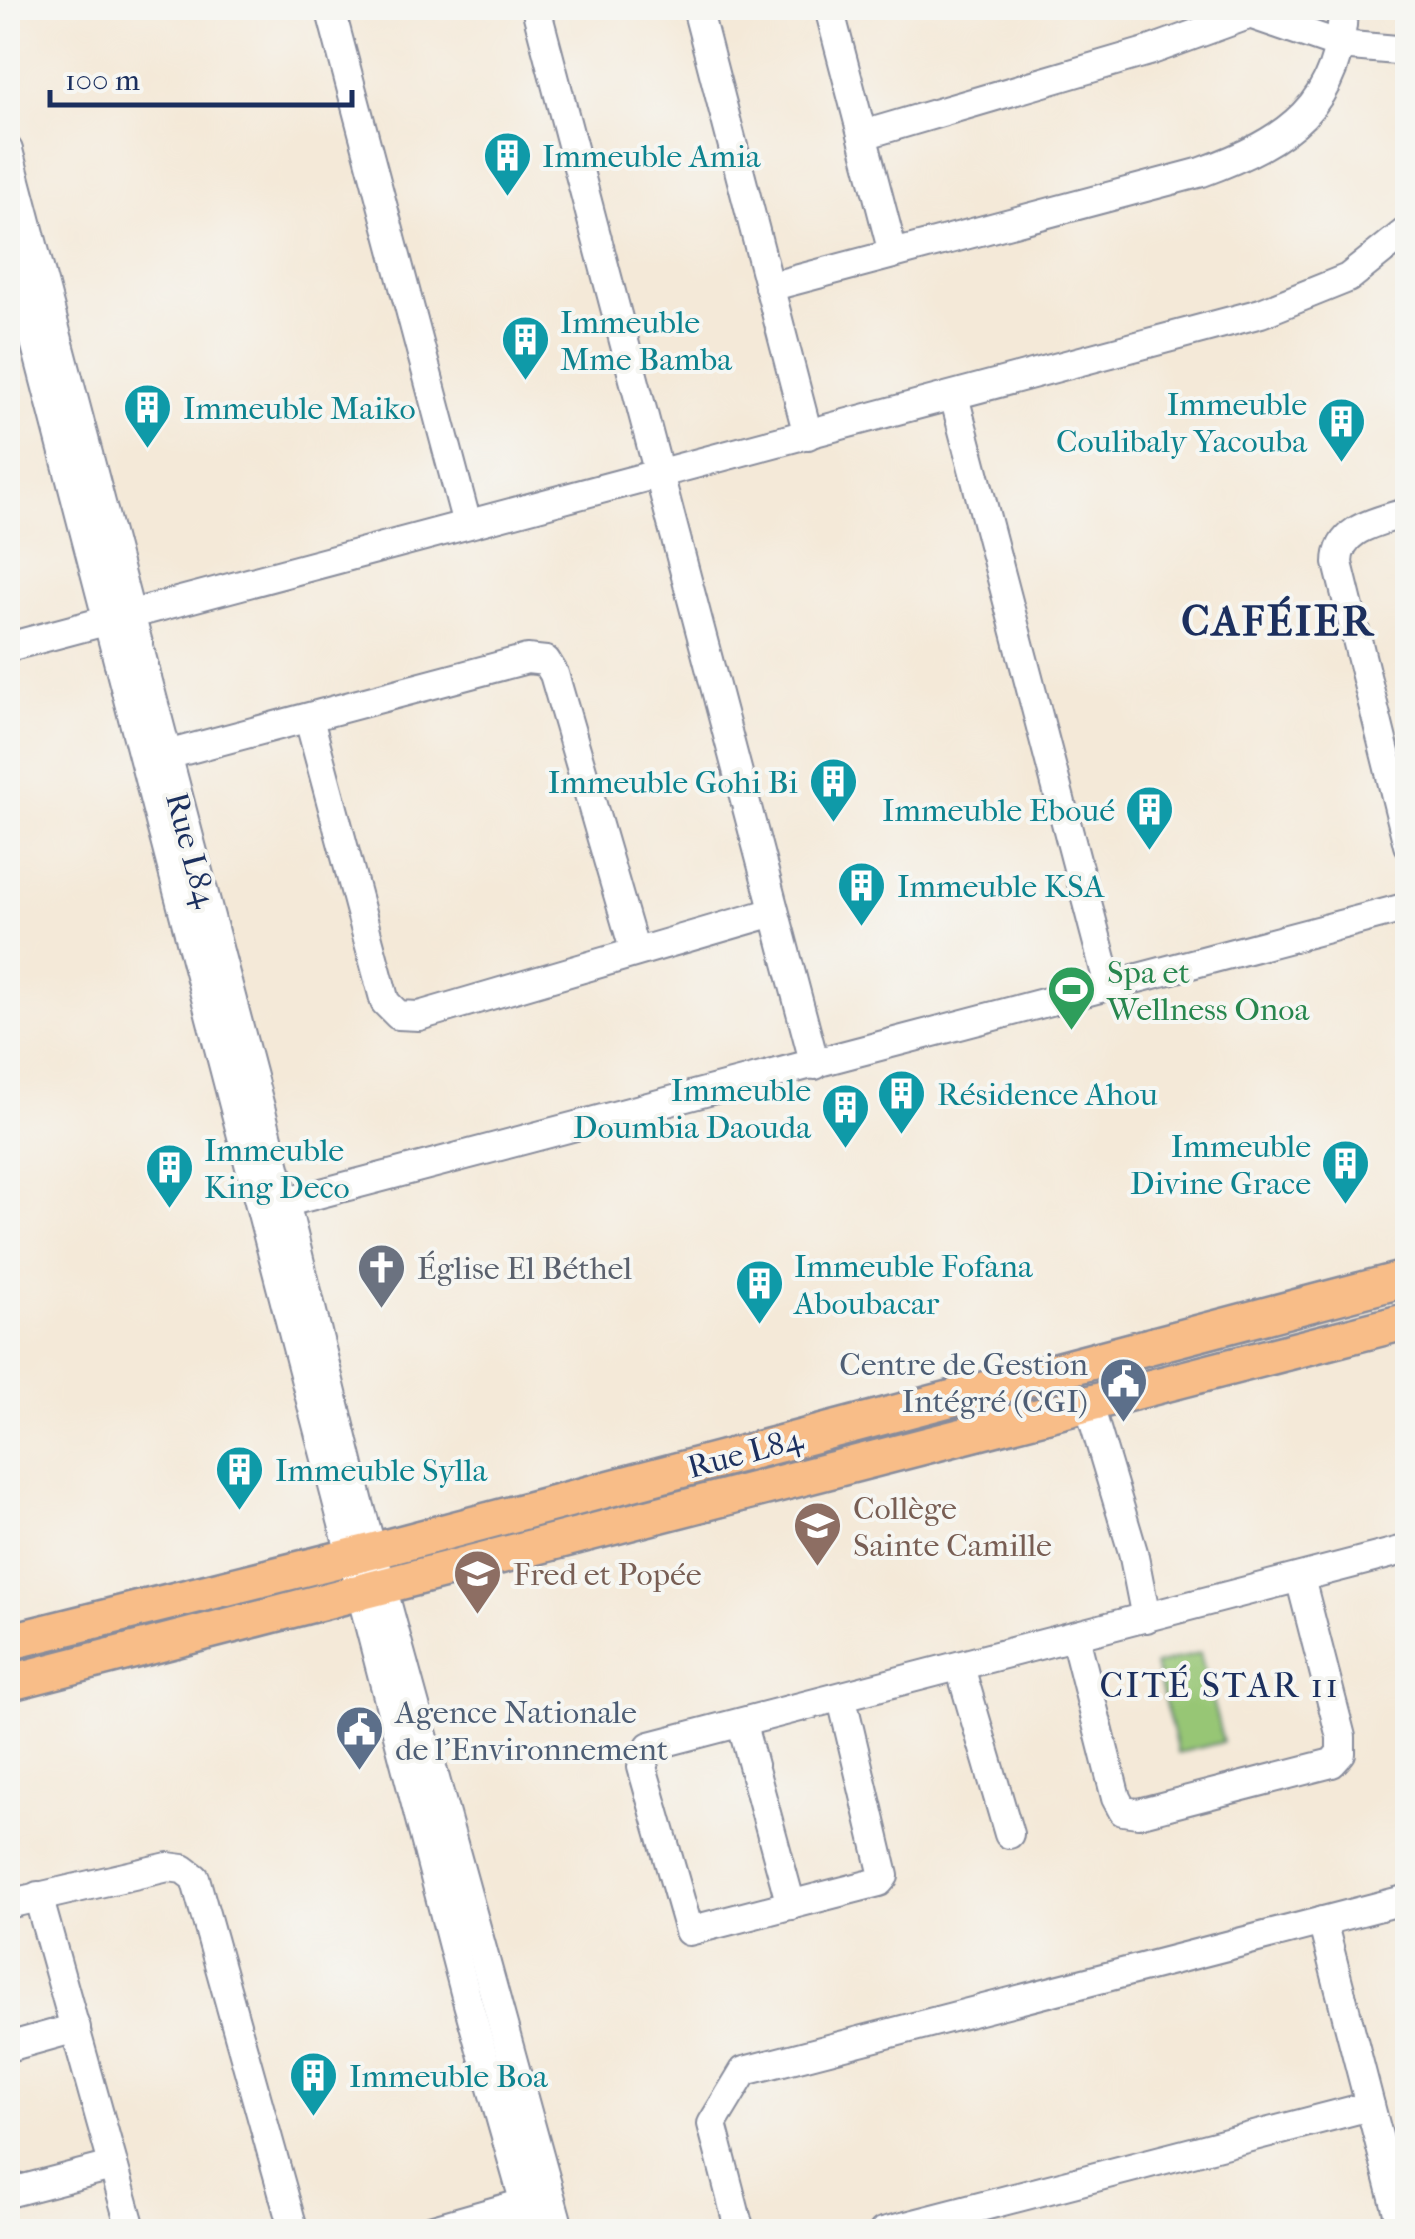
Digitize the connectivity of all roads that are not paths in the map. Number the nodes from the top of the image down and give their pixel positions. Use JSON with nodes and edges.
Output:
{"nodes":[{"id":1,"x":330,"y":8,"type":"edge"},
{"id":2,"x":536,"y":8,"type":"edge"},
{"id":3,"x":696,"y":8,"type":"edge"},
{"id":4,"x":830,"y":8,"type":"edge"},
{"id":5,"x":1344,"y":8,"type":"edge"},
{"id":6,"x":1239,"y":11,"type":"edge"},
{"id":7,"x":1340,"y":45,"type":"junction"},
{"id":8,"x":1408,"y":51,"type":"edge"},
{"id":9,"x":862,"y":135,"type":"junction"},
{"id":10,"x":8,"y":150,"type":"edge"},
{"id":11,"x":1408,"y":230,"type":"edge"},
{"id":12,"x":8,"y":238,"type":"edge"},
{"id":13,"x":893,"y":253,"type":"junction"},
{"id":14,"x":769,"y":287,"type":"junction"},
{"id":15,"x":954,"y":396,"type":"junction"},
{"id":16,"x":808,"y":435,"type":"junction"},
{"id":17,"x":656,"y":474,"type":"junction"},
{"id":18,"x":1408,"y":512,"type":"edge"},
{"id":19,"x":466,"y":524,"type":"junction"},
{"id":20,"x":119,"y":617,"type":"junction"},
{"id":21,"x":8,"y":648,"type":"edge"},
{"id":22,"x":309,"y":719,"type":"junction"},
{"id":23,"x":155,"y":757,"type":"junction"},
{"id":24,"x":1408,"y":845,"type":"edge"},
{"id":25,"x":1408,"y":907,"type":"edge"},
{"id":26,"x":774,"y":912,"type":"junction"},
{"id":27,"x":634,"y":949,"type":"junction"},
{"id":28,"x":1108,"y":986,"type":"junction"},
{"id":29,"x":815,"y":1065,"type":"junction"},
{"id":30,"x":274,"y":1205,"type":"junction"},
{"id":31,"x":1396,"y":1282,"type":"edge"},
{"id":32,"x":1401,"y":1323,"type":"edge"},
{"id":33,"x":1088,"y":1402,"type":"junction"},
{"id":34,"x":1408,"y":1550,"type":"edge"},
{"id":35,"x":368,"y":1570,"type":"junction"},
{"id":36,"x":1300,"y":1578,"type":"junction"},
{"id":37,"x":1146,"y":1618,"type":"junction"},
{"id":38,"x":1075,"y":1637,"type":"junction"},
{"id":39,"x":8,"y":1642,"type":"edge"},
{"id":40,"x":960,"y":1667,"type":"junction"},
{"id":41,"x":8,"y":1683,"type":"edge"},
{"id":42,"x":842,"y":1698,"type":"junction"},
{"id":43,"x":742,"y":1724,"type":"junction"},
{"id":44,"x":1009,"y":1834,"type":"dead end"},
{"id":45,"x":38,"y":1896,"type":"junction"},
{"id":46,"x":1408,"y":1899,"type":"edge"},
{"id":47,"x":8,"y":1904,"type":"edge"},
{"id":48,"x":790,"y":1905,"type":"junction"},
{"id":49,"x":1322,"y":1922,"type":"junction"},
{"id":50,"x":76,"y":2028,"type":"junction"},
{"id":51,"x":8,"y":2047,"type":"edge"},
{"id":52,"x":1370,"y":2106,"type":"junction"},
{"id":53,"x":112,"y":2166,"type":"junction"},
{"id":54,"x":8,"y":2193,"type":"edge"},
{"id":55,"x":537,"y":2210,"type":"edge"},
{"id":56,"x":132,"y":2232,"type":"edge"},
{"id":57,"x":294,"y":2232,"type":"edge"},
{"id":58,"x":423,"y":2232,"type":"edge"},
{"id":59,"x":560,"y":2232,"type":"edge"},
{"id":60,"x":740,"y":2232,"type":"edge"},
{"id":61,"x":883,"y":2232,"type":"edge"},
{"id":62,"x":1403,"y":2232,"type":"edge"}],
"edges":[{"from":1,"to":19,"type":"street"},
{"from":2,"to":17,"type":"street"},
{"from":3,"to":14,"type":"street"},
{"from":4,"to":9,"type":"street"},
{"from":5,"to":7,"type":"street"},
{"from":6,"to":7,"type":"street"},
{"from":6,"to":9,"type":"street"},
{"from":7,"to":8,"type":"street"},
{"from":7,"to":13,"type":"street"},
{"from":9,"to":13,"type":"street"},
{"from":10,"to":20,"type":"street","name":"Rue L84"},
{"from":11,"to":15,"type":"street"},
{"from":12,"to":20,"type":"street","name":"Rue L84"},
{"from":13,"to":14,"type":"street"},
{"from":14,"to":16,"type":"street"},
{"from":15,"to":16,"type":"street"},
{"from":15,"to":28,"type":"street"},
{"from":16,"to":17,"type":"street"},
{"from":17,"to":19,"type":"street"},
{"from":17,"to":26,"type":"street"},
{"from":18,"to":24,"type":"street"},
{"from":19,"to":20,"type":"street"},
{"from":20,"to":21,"type":"street"},
{"from":20,"to":23,"type":"street","name":"Rue L84"},
{"from":22,"to":23,"type":"street"},
{"from":22,"to":27,"type":"street"},
{"from":22,"to":27,"type":"street"},
{"from":23,"to":30,"type":"street","name":"Rue L84"},
{"from":25,"to":28,"type":"street"},
{"from":26,"to":27,"type":"street"},
{"from":26,"to":29,"type":"street"},
{"from":28,"to":29,"type":"street"},
{"from":29,"to":30,"type":"street"},
{"from":30,"to":35,"type":"street","name":"Rue L84"},
{"from":31,"to":32,"type":"main road"},
{"from":31,"to":35,"type":"main road","name":"Rue L84"},
{"from":32,"to":33,"type":"main road","name":"Rue L84"},
{"from":33,"to":35,"type":"main road","name":"Rue L84"},
{"from":33,"to":37,"type":"street"},
{"from":34,"to":36,"type":"street"},
{"from":35,"to":39,"type":"main road","name":"Rue L84"},
{"from":35,"to":41,"type":"main road","name":"Rue L84"},
{"from":35,"to":55,"type":"street","name":"Rue L84"},
{"from":36,"to":37,"type":"street"},
{"from":36,"to":38,"type":"street"},
{"from":37,"to":38,"type":"street"},
{"from":38,"to":40,"type":"street"},
{"from":40,"to":42,"type":"street"},
{"from":40,"to":44,"type":"street"},
{"from":42,"to":43,"type":"street"},
{"from":42,"to":48,"type":"street"},
{"from":43,"to":48,"type":"street"},
{"from":43,"to":48,"type":"street"},
{"from":45,"to":47,"type":"street"},
{"from":45,"to":50,"type":"street"},
{"from":45,"to":57,"type":"street"},
{"from":46,"to":49,"type":"street"},
{"from":49,"to":52,"type":"street"},
{"from":49,"to":60,"type":"street"},
{"from":50,"to":51,"type":"street"},
{"from":50,"to":53,"type":"street"},
{"from":52,"to":61,"type":"street"},
{"from":52,"to":62,"type":"street"},
{"from":53,"to":54,"type":"street"},
{"from":53,"to":56,"type":"street"},
{"from":55,"to":58,"type":"street"},
{"from":55,"to":59,"type":"street","name":"Rue L84"}]}
